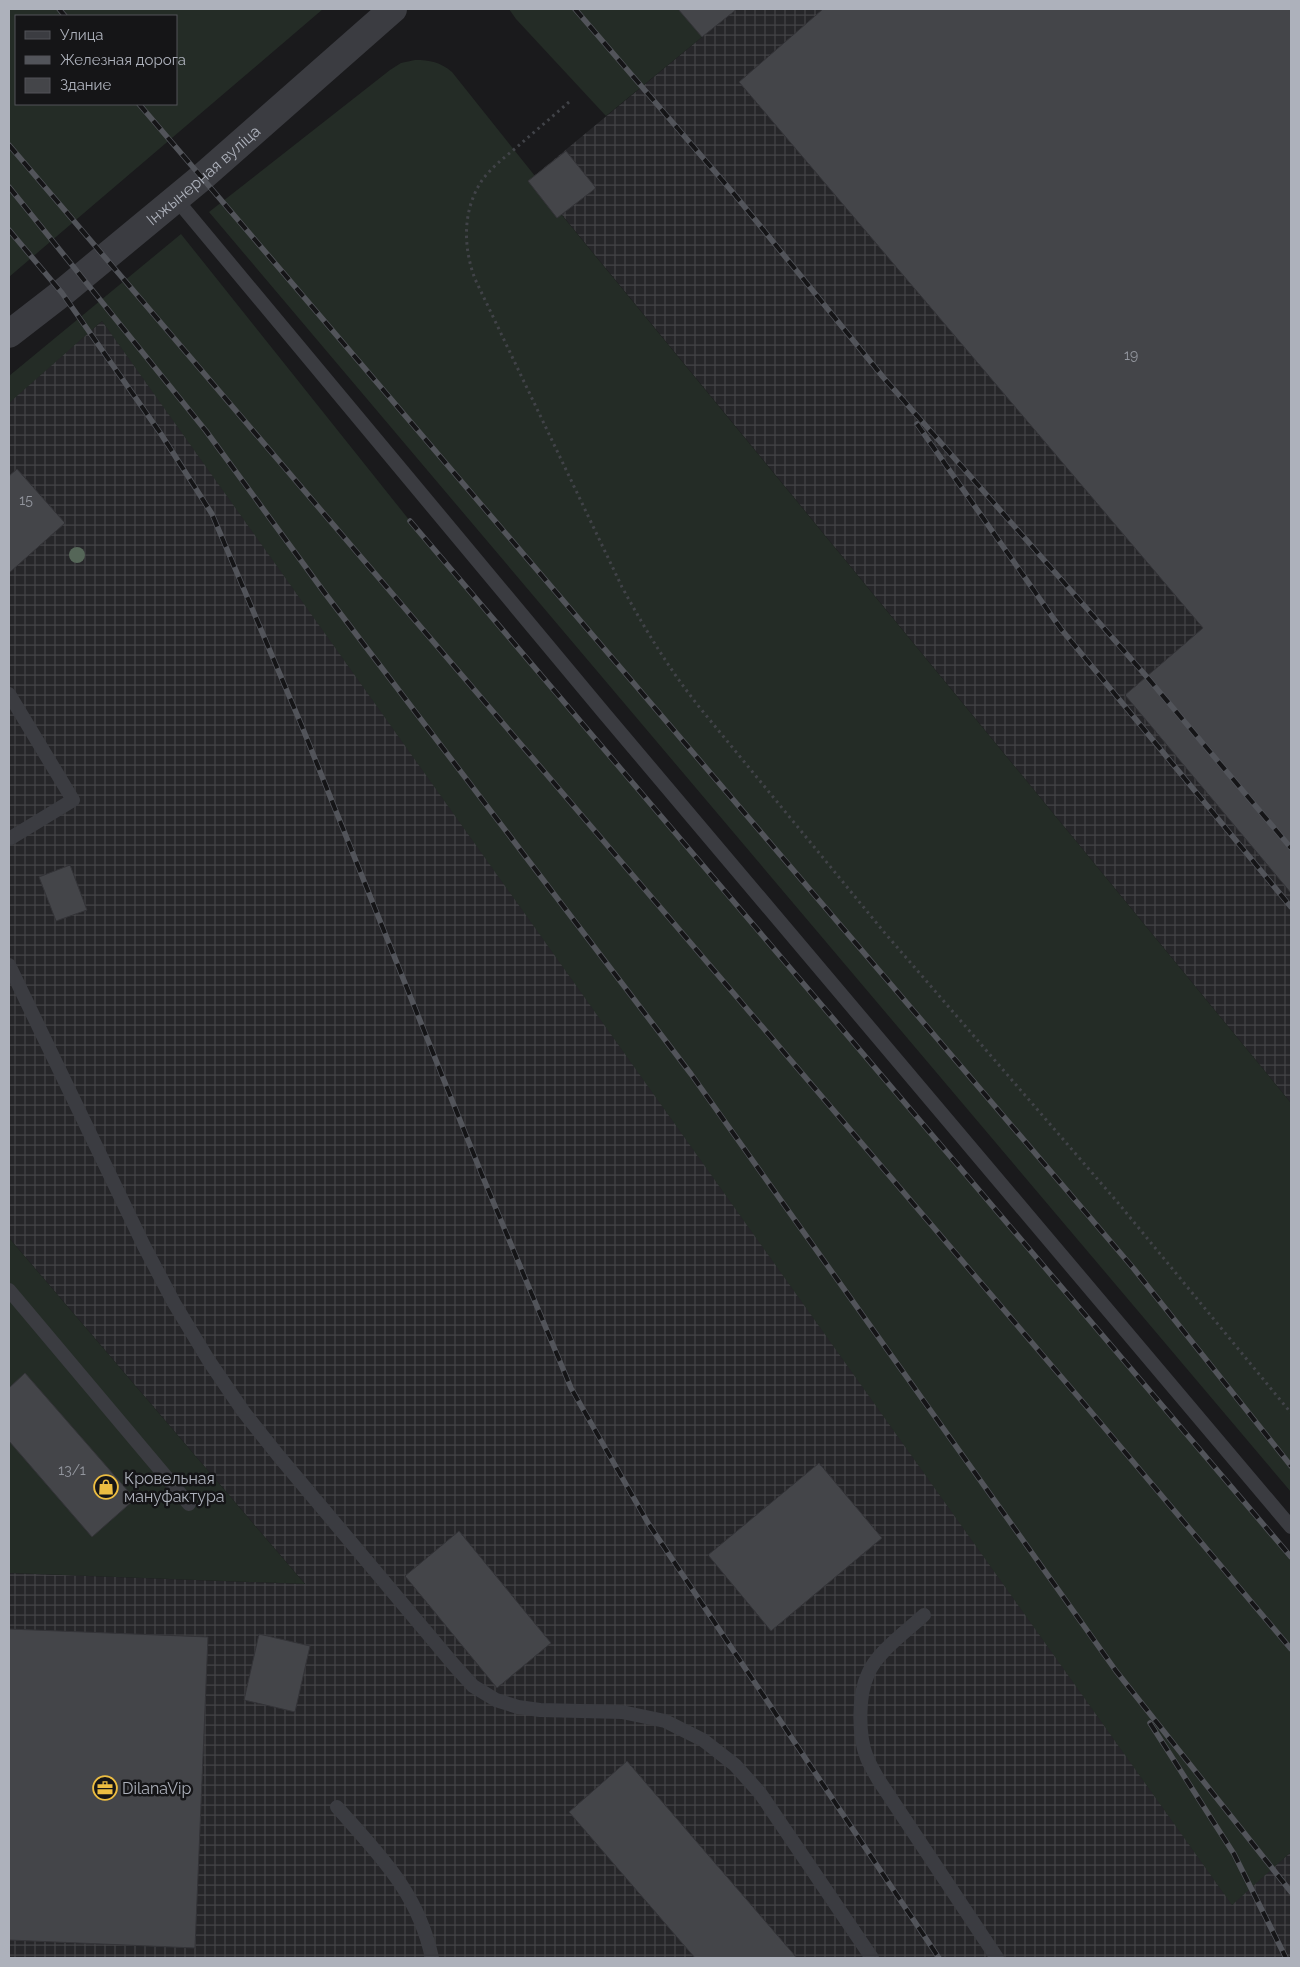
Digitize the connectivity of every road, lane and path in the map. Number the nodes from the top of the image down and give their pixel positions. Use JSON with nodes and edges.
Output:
{"nodes":[{"id":1,"x":392,"y":9,"type":"edge"},
{"id":2,"x":569,"y":102,"type":"dead end"},
{"id":3,"x":176,"y":199,"type":"junction"},
{"id":4,"x":9,"y":334,"type":"edge"},
{"id":5,"x":9,"y":694,"type":"edge"},
{"id":6,"x":9,"y":839,"type":"edge"},
{"id":7,"x":9,"y":965,"type":"edge"},
{"id":8,"x":9,"y":1290,"type":"edge"},
{"id":9,"x":1291,"y":1413,"type":"edge"},
{"id":10,"x":189,"y":1504,"type":"dead end"},
{"id":11,"x":1291,"y":1528,"type":"edge"},
{"id":12,"x":924,"y":1615,"type":"dead end"},
{"id":13,"x":337,"y":1807,"type":"dead end"},
{"id":14,"x":432,"y":1958,"type":"edge"},
{"id":15,"x":872,"y":1958,"type":"edge"},
{"id":16,"x":996,"y":1958,"type":"edge"}],
"edges":[{"from":1,"to":3,"type":"street","name":"Інжынерная вуліца"},
{"from":2,"to":9,"type":"path"},
{"from":3,"to":4,"type":"street","name":"Інжынерная вуліца"},
{"from":3,"to":11,"type":"lane"},
{"from":5,"to":6,"type":"lane"},
{"from":7,"to":15,"type":"lane"},
{"from":8,"to":10,"type":"lane"},
{"from":12,"to":16,"type":"lane"},
{"from":13,"to":14,"type":"lane"}]}
